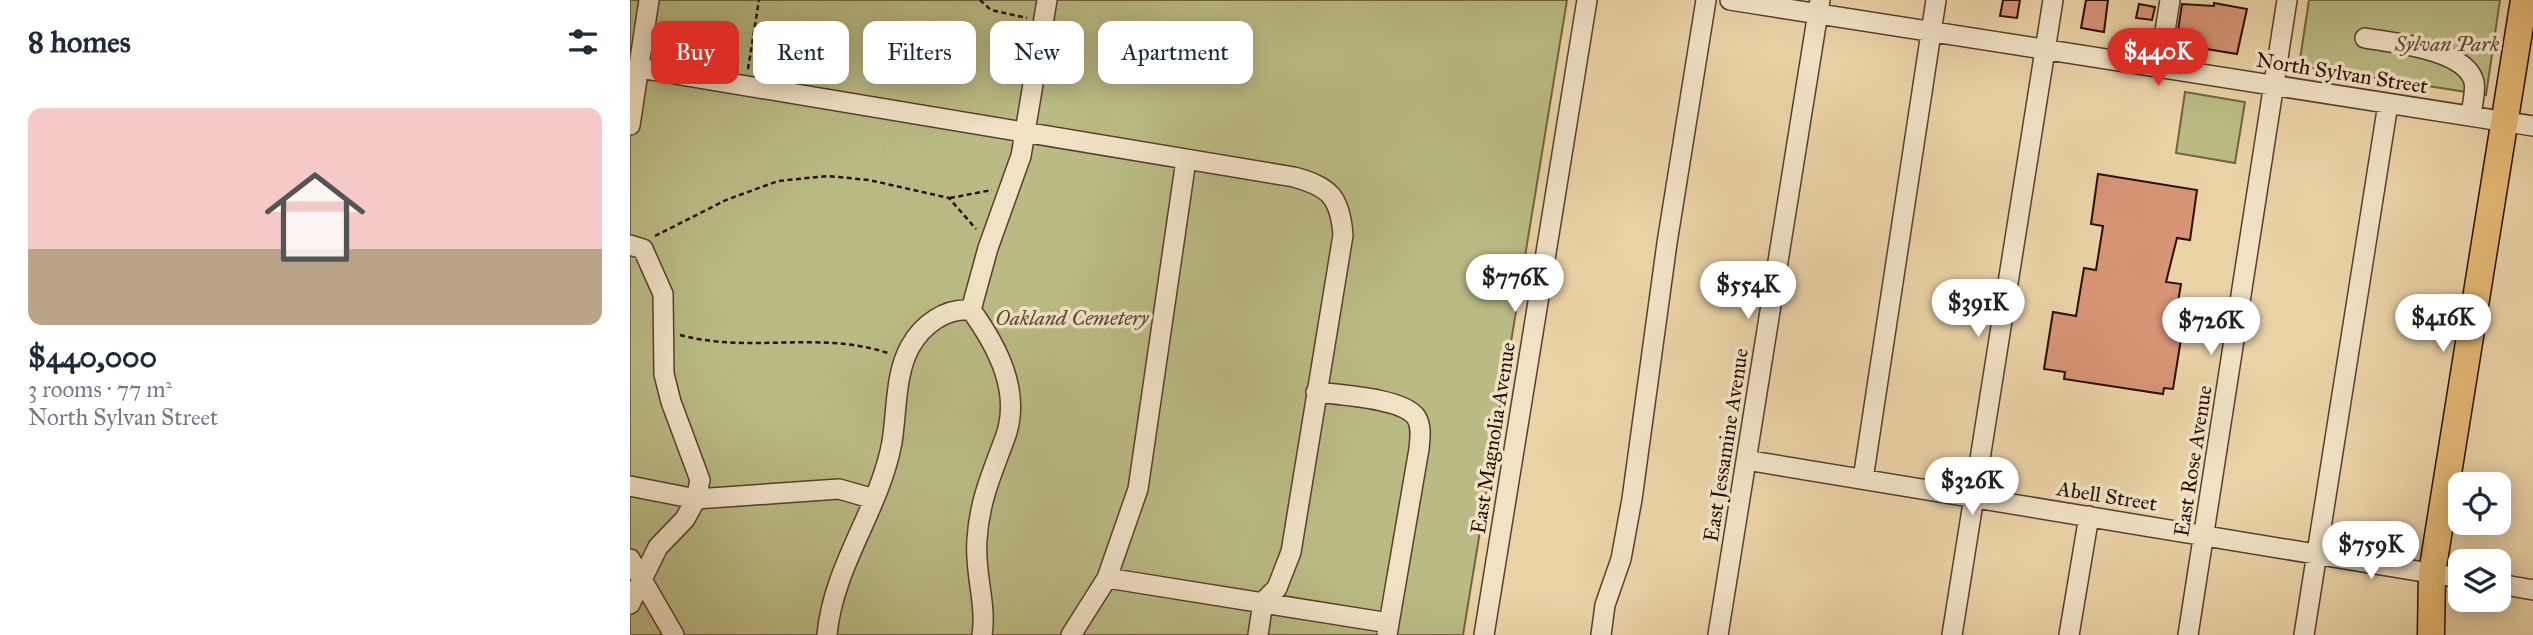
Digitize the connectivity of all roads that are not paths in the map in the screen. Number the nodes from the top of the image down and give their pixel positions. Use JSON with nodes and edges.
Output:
{"nodes":[{"id":1,"x":649,"y":0,"type":"edge"},
{"id":2,"x":1047,"y":0,"type":"edge"},
{"id":3,"x":1587,"y":0,"type":"edge"},
{"id":4,"x":1706,"y":0,"type":"edge"},
{"id":5,"x":1730,"y":0,"type":"edge"},
{"id":6,"x":1937,"y":0,"type":"edge"},
{"id":7,"x":2053,"y":0,"type":"edge"},
{"id":8,"x":2170,"y":0,"type":"edge"},
{"id":9,"x":2287,"y":0,"type":"edge"},
{"id":10,"x":2524,"y":0,"type":"edge"},
{"id":11,"x":1819,"y":7,"type":"edge"},
{"id":12,"x":1931,"y":32,"type":"junction"},
{"id":13,"x":2365,"y":38,"type":"dead end"},
{"id":14,"x":2045,"y":50,"type":"junction"},
{"id":15,"x":639,"y":68,"type":"junction"},
{"id":16,"x":2159,"y":68,"type":"junction"},
{"id":17,"x":2274,"y":86,"type":"junction"},
{"id":18,"x":2388,"y":104,"type":"junction"},
{"id":19,"x":2471,"y":115,"type":"junction"},
{"id":20,"x":2505,"y":121,"type":"junction"},
{"id":21,"x":630,"y":125,"type":"edge"},
{"id":22,"x":2533,"y":126,"type":"edge"},
{"id":23,"x":1023,"y":134,"type":"junction"},
{"id":24,"x":1186,"y":160,"type":"junction"},
{"id":25,"x":637,"y":247,"type":"edge"},
{"id":26,"x":971,"y":310,"type":"junction"},
{"id":27,"x":1317,"y":392,"type":"junction"},
{"id":28,"x":1746,"y":460,"type":"junction"},
{"id":29,"x":1863,"y":479,"type":"junction"},
{"id":30,"x":630,"y":486,"type":"edge"},
{"id":31,"x":1973,"y":497,"type":"junction"},
{"id":32,"x":696,"y":499,"type":"junction"},
{"id":33,"x":874,"y":499,"type":"junction"},
{"id":34,"x":2089,"y":516,"type":"junction"},
{"id":35,"x":2204,"y":534,"type":"junction"},
{"id":36,"x":2317,"y":552,"type":"junction"},
{"id":37,"x":630,"y":559,"type":"edge"},
{"id":38,"x":2432,"y":573,"type":"junction"},
{"id":39,"x":2448,"y":576,"type":"edge"},
{"id":40,"x":1107,"y":578,"type":"junction"},
{"id":41,"x":642,"y":581,"type":"junction"},
{"id":42,"x":2511,"y":586,"type":"edge"},
{"id":43,"x":2533,"y":590,"type":"edge"},
{"id":44,"x":1264,"y":601,"type":"junction"},
{"id":45,"x":630,"y":604,"type":"edge"},
{"id":46,"x":1389,"y":629,"type":"edge"},
{"id":47,"x":674,"y":635,"type":"edge"},
{"id":48,"x":827,"y":635,"type":"edge"},
{"id":49,"x":982,"y":635,"type":"edge"},
{"id":50,"x":1071,"y":635,"type":"edge"},
{"id":51,"x":1258,"y":635,"type":"edge"},
{"id":52,"x":1484,"y":635,"type":"edge"},
{"id":53,"x":1601,"y":635,"type":"edge"},
{"id":54,"x":1718,"y":635,"type":"edge"},
{"id":55,"x":1952,"y":635,"type":"edge"},
{"id":56,"x":2069,"y":635,"type":"edge"},
{"id":57,"x":2188,"y":635,"type":"edge"},
{"id":58,"x":2304,"y":635,"type":"edge"},
{"id":59,"x":2411,"y":635,"type":"edge"},
{"id":60,"x":2431,"y":635,"type":"edge"}],
"edges":[{"from":1,"to":15,"type":"street"},
{"from":2,"to":23,"type":"street"},
{"from":3,"to":52,"type":"street","name":"East Magnolia Avenue"},
{"from":4,"to":53,"type":"street"},
{"from":5,"to":11,"type":"street","name":"North Sylvan Street"},
{"from":6,"to":12,"type":"street"},
{"from":7,"to":14,"type":"street"},
{"from":8,"to":16,"type":"street"},
{"from":9,"to":17,"type":"street","name":"East Rose Avenue"},
{"from":10,"to":20,"type":"main road"},
{"from":11,"to":12,"type":"street","name":"North Sylvan Street"},
{"from":11,"to":28,"type":"street","name":"East Jessamine Avenue"},
{"from":12,"to":14,"type":"street","name":"North Sylvan Street"},
{"from":12,"to":29,"type":"street"},
{"from":13,"to":19,"type":"street"},
{"from":14,"to":16,"type":"street","name":"North Sylvan Street"},
{"from":14,"to":31,"type":"street"},
{"from":15,"to":21,"type":"street"},
{"from":15,"to":23,"type":"street"},
{"from":16,"to":17,"type":"street","name":"North Sylvan Street"},
{"from":17,"to":18,"type":"street","name":"North Sylvan Street"},
{"from":17,"to":35,"type":"street","name":"East Rose Avenue"},
{"from":18,"to":19,"type":"street","name":"North Sylvan Street"},
{"from":18,"to":36,"type":"street"},
{"from":19,"to":20,"type":"street","name":"North Sylvan Street"},
{"from":20,"to":22,"type":"street","name":"North Sylvan Street"},
{"from":20,"to":38,"type":"main road"},
{"from":23,"to":24,"type":"street"},
{"from":23,"to":26,"type":"street"},
{"from":24,"to":27,"type":"street"},
{"from":24,"to":40,"type":"street"},
{"from":25,"to":32,"type":"street"},
{"from":26,"to":33,"type":"street"},
{"from":26,"to":49,"type":"street"},
{"from":27,"to":44,"type":"street"},
{"from":27,"to":46,"type":"street"},
{"from":28,"to":29,"type":"street","name":"Abell Street"},
{"from":28,"to":54,"type":"street","name":"East Jessamine Avenue"},
{"from":29,"to":31,"type":"street","name":"Abell Street"},
{"from":30,"to":32,"type":"street"},
{"from":31,"to":34,"type":"street","name":"Abell Street"},
{"from":31,"to":55,"type":"street"},
{"from":32,"to":33,"type":"street"},
{"from":32,"to":41,"type":"street"},
{"from":33,"to":48,"type":"street"},
{"from":34,"to":35,"type":"street","name":"Abell Street"},
{"from":34,"to":56,"type":"street"},
{"from":35,"to":36,"type":"street","name":"Abell Street"},
{"from":35,"to":57,"type":"street","name":"East Rose Avenue"},
{"from":36,"to":38,"type":"street","name":"Abell Street"},
{"from":36,"to":58,"type":"street"},
{"from":37,"to":41,"type":"street"},
{"from":38,"to":39,"type":"street","name":"Abell Street"},
{"from":38,"to":59,"type":"main road"},
{"from":38,"to":60,"type":"main road"},
{"from":40,"to":44,"type":"street"},
{"from":40,"to":50,"type":"street"},
{"from":41,"to":45,"type":"street"},
{"from":41,"to":47,"type":"street"},
{"from":42,"to":43,"type":"street"},
{"from":44,"to":46,"type":"street"},
{"from":44,"to":51,"type":"street"}]}
